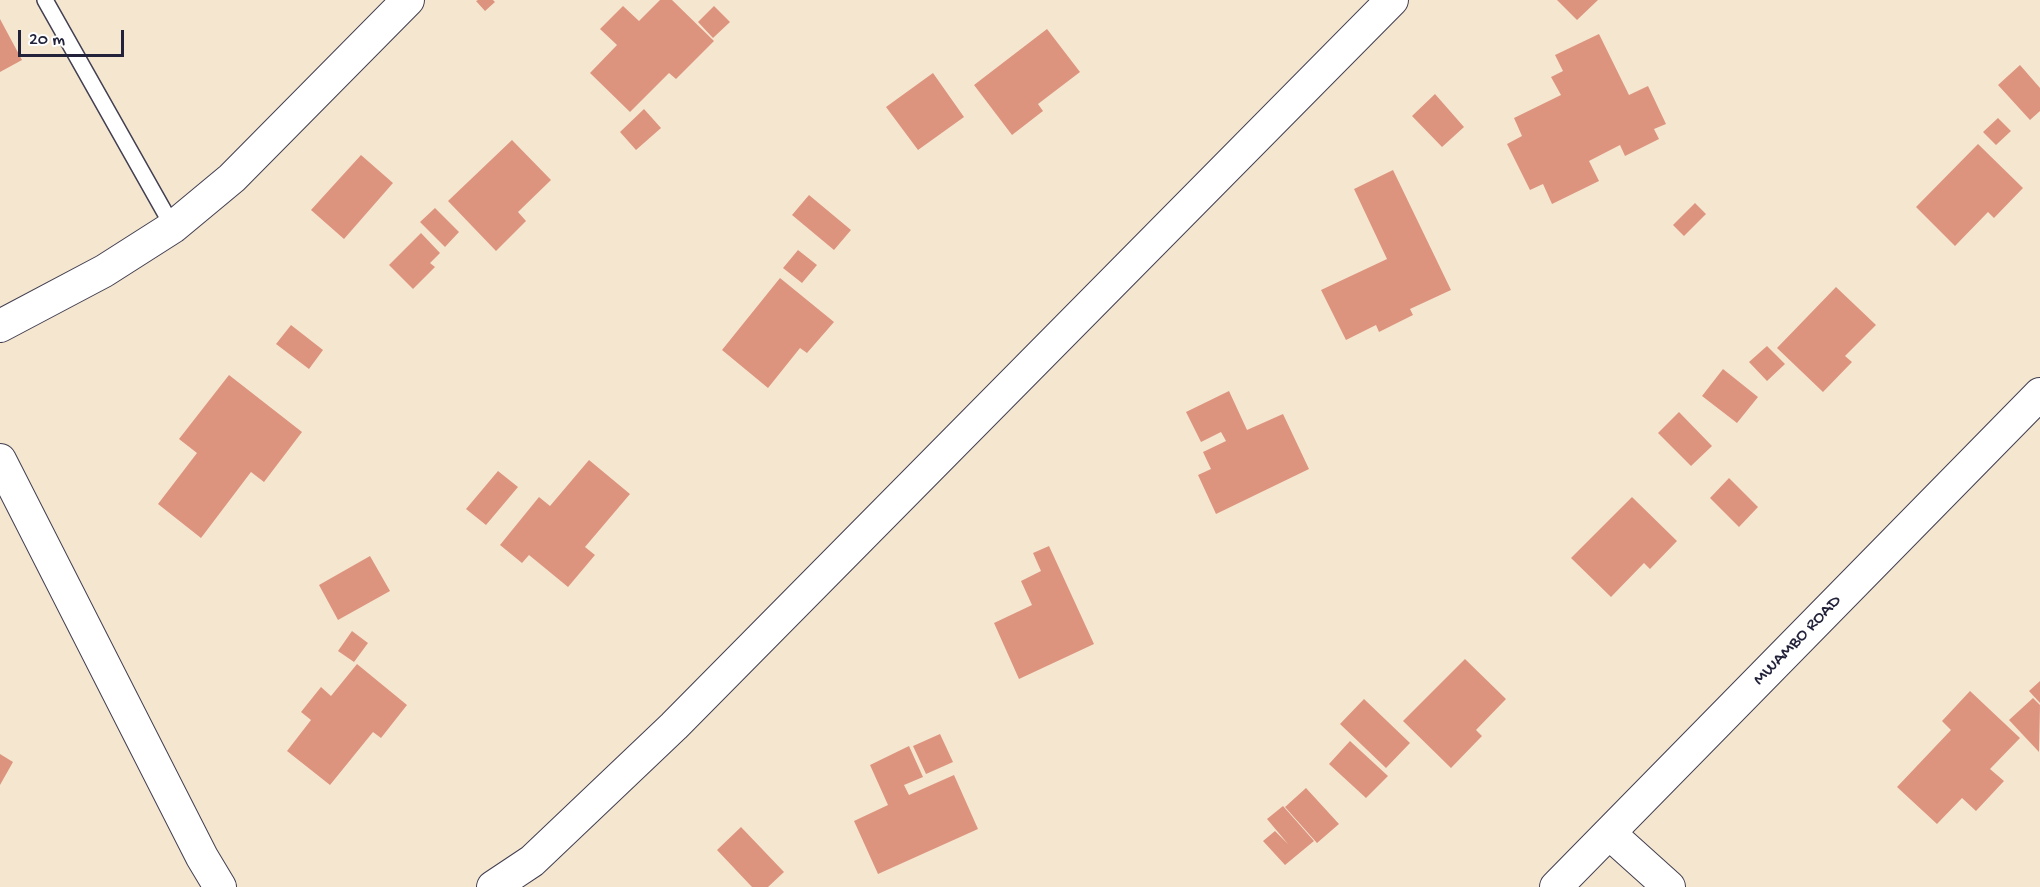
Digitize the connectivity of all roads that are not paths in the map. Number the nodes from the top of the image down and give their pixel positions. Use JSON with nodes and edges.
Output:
{"nodes":[{"id":1,"x":45,"y":0,"type":"edge"},
{"id":2,"x":408,"y":0,"type":"edge"},
{"id":3,"x":1392,"y":0,"type":"edge"},
{"id":4,"x":173,"y":228,"type":"junction"},
{"id":5,"x":0,"y":326,"type":"edge"},
{"id":6,"x":2040,"y":394,"type":"edge"},
{"id":7,"x":0,"y":460,"type":"edge"},
{"id":8,"x":1609,"y":833,"type":"junction"},
{"id":9,"x":220,"y":887,"type":"edge"},
{"id":10,"x":493,"y":887,"type":"edge"},
{"id":11,"x":1556,"y":887,"type":"edge"},
{"id":12,"x":1669,"y":887,"type":"edge"}],
"edges":[{"from":1,"to":4,"type":"lane"},
{"from":2,"to":4,"type":"street"},
{"from":3,"to":10,"type":"street"},
{"from":4,"to":5,"type":"street"},
{"from":6,"to":8,"type":"street","name":"MWAMBO ROAD"},
{"from":7,"to":9,"type":"street"},
{"from":8,"to":11,"type":"street","name":"MWAMBO ROAD"},
{"from":8,"to":12,"type":"street"}]}
